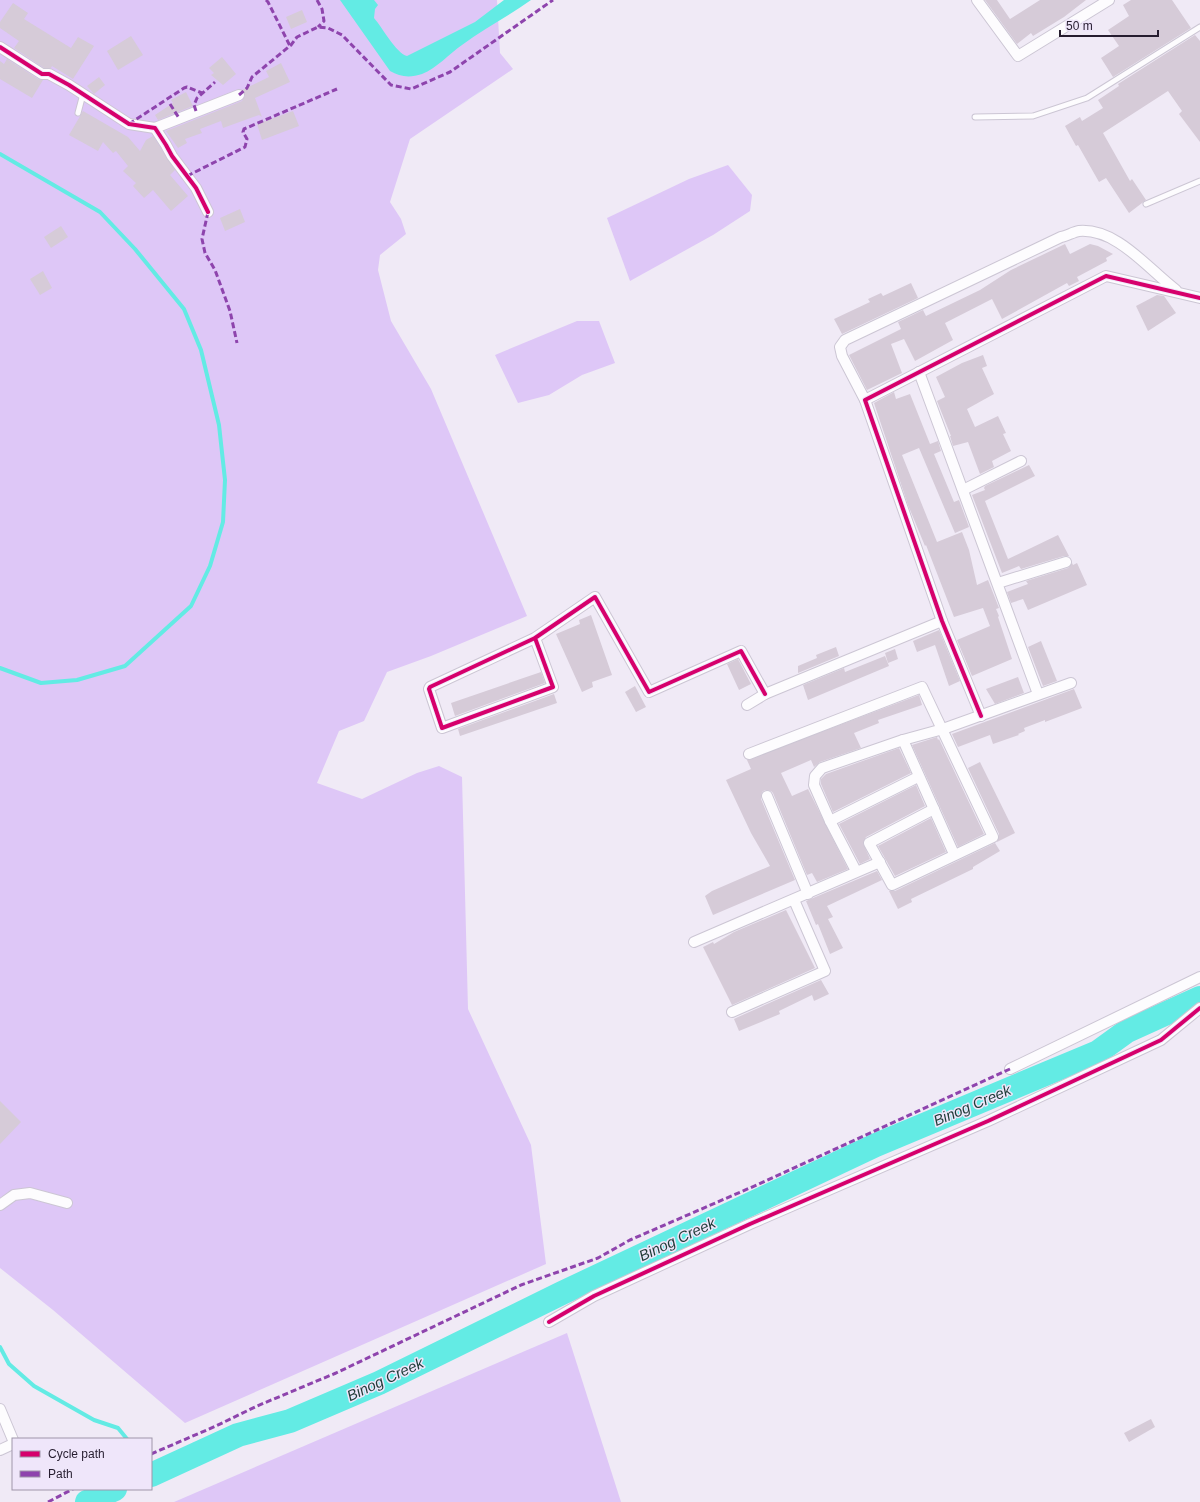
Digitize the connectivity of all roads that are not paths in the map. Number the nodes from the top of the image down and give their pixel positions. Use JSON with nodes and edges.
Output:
{"nodes":[{"id":1,"x":977,"y":0,"type":"edge"},
{"id":2,"x":1109,"y":0,"type":"edge"},
{"id":3,"x":1200,"y":27,"type":"edge"},
{"id":4,"x":0,"y":47,"type":"edge"},
{"id":5,"x":83,"y":94,"type":"junction"},
{"id":6,"x":239,"y":96,"type":"dead end"},
{"id":7,"x":78,"y":113,"type":"dead end"},
{"id":8,"x":975,"y":117,"type":"dead end"},
{"id":9,"x":154,"y":128,"type":"junction"},
{"id":10,"x":1200,"y":181,"type":"edge"},
{"id":11,"x":1146,"y":204,"type":"dead end"},
{"id":12,"x":208,"y":212,"type":"dead end"},
{"id":13,"x":1181,"y":293,"type":"junction"},
{"id":14,"x":1200,"y":298,"type":"edge"},
{"id":15,"x":919,"y":372,"type":"junction"},
{"id":16,"x":865,"y":400,"type":"junction"},
{"id":17,"x":1021,"y":461,"type":"dead end"},
{"id":18,"x":962,"y":490,"type":"junction"},
{"id":19,"x":1066,"y":562,"type":"dead end"},
{"id":20,"x":998,"y":583,"type":"junction"},
{"id":21,"x":942,"y":621,"type":"junction"},
{"id":22,"x":535,"y":638,"type":"junction"},
{"id":23,"x":1071,"y":683,"type":"dead end"},
{"id":24,"x":765,"y":694,"type":"junction"},
{"id":25,"x":1038,"y":694,"type":"junction"},
{"id":26,"x":747,"y":705,"type":"dead end"},
{"id":27,"x":980,"y":716,"type":"junction"},
{"id":28,"x":943,"y":729,"type":"junction"},
{"id":29,"x":903,"y":740,"type":"junction"},
{"id":30,"x":749,"y":754,"type":"dead end"},
{"id":31,"x":918,"y":777,"type":"junction"},
{"id":32,"x":767,"y":796,"type":"dead end"},
{"id":33,"x":934,"y":809,"type":"junction"},
{"id":34,"x":830,"y":821,"type":"junction"},
{"id":35,"x":954,"y":854,"type":"junction"},
{"id":36,"x":880,"y":862,"type":"junction"},
{"id":37,"x":856,"y":871,"type":"junction"},
{"id":38,"x":808,"y":894,"type":"junction"},
{"id":39,"x":794,"y":900,"type":"junction"},
{"id":40,"x":694,"y":942,"type":"dead end"},
{"id":41,"x":1200,"y":977,"type":"edge"},
{"id":42,"x":1200,"y":1008,"type":"edge"},
{"id":43,"x":732,"y":1012,"type":"dead end"},
{"id":44,"x":1010,"y":1069,"type":"dead end"},
{"id":45,"x":68,"y":1203,"type":"dead end"},
{"id":46,"x":0,"y":1205,"type":"edge"},
{"id":47,"x":549,"y":1322,"type":"dead end"},
{"id":48,"x":0,"y":1409,"type":"edge"},
{"id":49,"x":12,"y":1438,"type":"edge"},
{"id":50,"x":12,"y":1444,"type":"edge"},
{"id":51,"x":0,"y":1450,"type":"edge"}],
"edges":[{"from":1,"to":2,"type":"street"},
{"from":3,"to":8,"type":"lane"},
{"from":4,"to":5,"type":"street"},
{"from":5,"to":7,"type":"lane"},
{"from":5,"to":9,"type":"street"},
{"from":6,"to":9,"type":"street"},
{"from":9,"to":12,"type":"street"},
{"from":10,"to":11,"type":"lane"},
{"from":13,"to":14,"type":"street"},
{"from":13,"to":15,"type":"street"},
{"from":13,"to":16,"type":"street"},
{"from":15,"to":16,"type":"street"},
{"from":15,"to":18,"type":"street"},
{"from":16,"to":21,"type":"street"},
{"from":17,"to":18,"type":"street"},
{"from":18,"to":20,"type":"street"},
{"from":19,"to":20,"type":"street"},
{"from":20,"to":25,"type":"street"},
{"from":21,"to":24,"type":"street"},
{"from":21,"to":27,"type":"street"},
{"from":22,"to":22,"type":"street"},
{"from":22,"to":24,"type":"street"},
{"from":23,"to":25,"type":"street"},
{"from":24,"to":26,"type":"street"},
{"from":25,"to":27,"type":"street"},
{"from":27,"to":28,"type":"street"},
{"from":28,"to":29,"type":"street"},
{"from":28,"to":30,"type":"street"},
{"from":28,"to":35,"type":"street"},
{"from":29,"to":31,"type":"street"},
{"from":29,"to":34,"type":"street"},
{"from":31,"to":33,"type":"street"},
{"from":31,"to":34,"type":"street"},
{"from":32,"to":38,"type":"street"},
{"from":33,"to":35,"type":"street"},
{"from":33,"to":36,"type":"street"},
{"from":34,"to":37,"type":"street"},
{"from":35,"to":36,"type":"street"},
{"from":36,"to":37,"type":"street"},
{"from":37,"to":38,"type":"street"},
{"from":38,"to":39,"type":"street"},
{"from":39,"to":40,"type":"street"},
{"from":39,"to":43,"type":"street"},
{"from":41,"to":44,"type":"street"},
{"from":42,"to":47,"type":"street"},
{"from":45,"to":46,"type":"street"},
{"from":48,"to":49,"type":"street"},
{"from":50,"to":51,"type":"street"}]}
